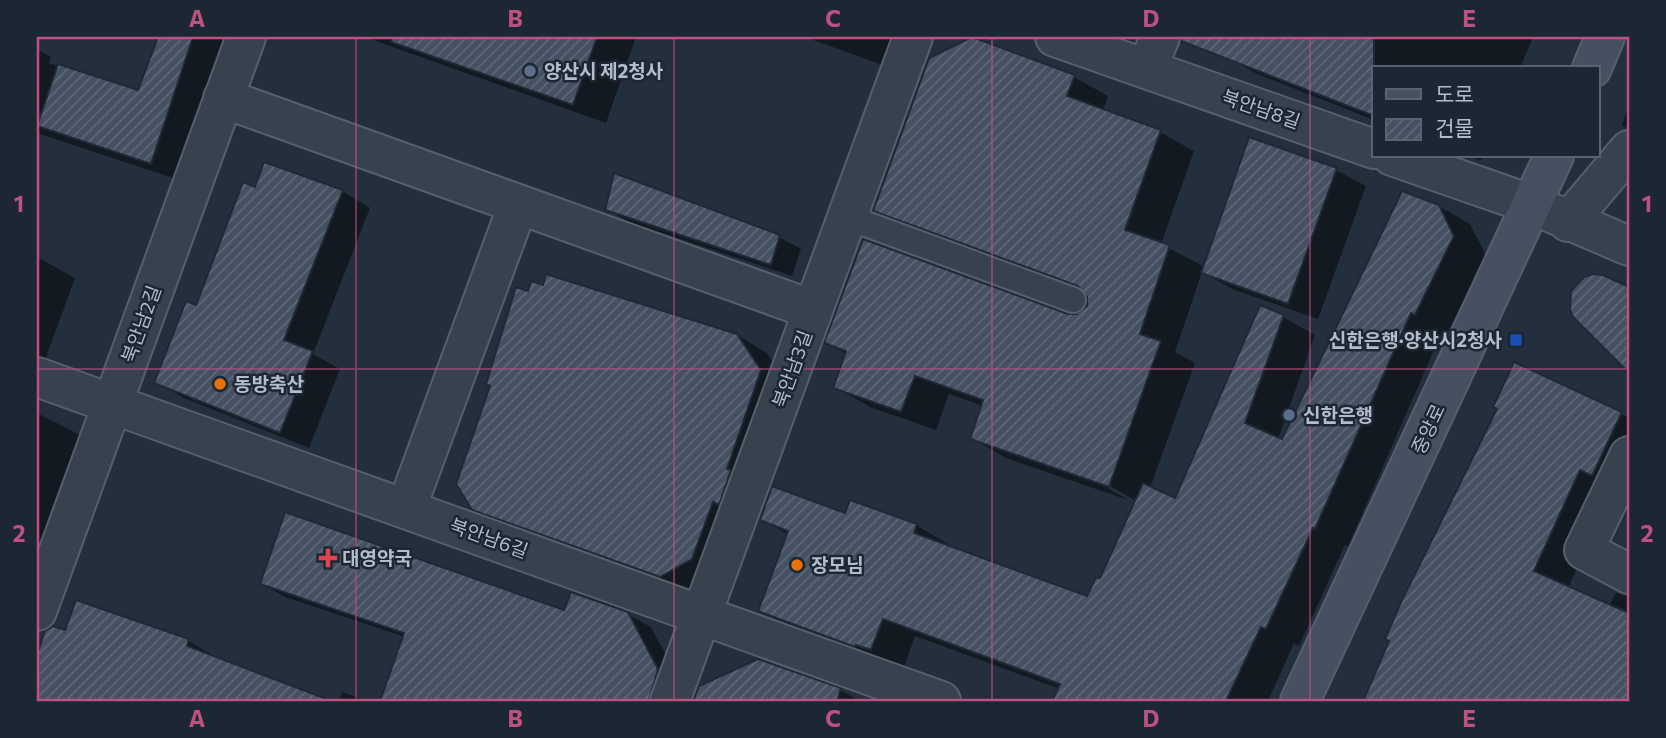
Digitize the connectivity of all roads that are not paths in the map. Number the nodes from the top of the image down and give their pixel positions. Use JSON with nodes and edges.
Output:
{"nodes":[{"id":1,"x":246,"y":37,"type":"edge"},
{"id":2,"x":913,"y":37,"type":"edge"},
{"id":3,"x":1055,"y":37,"type":"edge"},
{"id":4,"x":1605,"y":37,"type":"edge"},
{"id":5,"x":1154,"y":53,"type":"edge"},
{"id":6,"x":1593,"y":66,"type":"edge"},
{"id":7,"x":223,"y":98,"type":"junction"},
{"id":8,"x":1372,"y":148,"type":"edge"},
{"id":9,"x":1629,"y":150,"type":"edge"},
{"id":10,"x":1398,"y":158,"type":"edge"},
{"id":11,"x":1553,"y":158,"type":"edge"},
{"id":12,"x":518,"y":205,"type":"junction"},
{"id":13,"x":1533,"y":205,"type":"junction"},
{"id":14,"x":847,"y":217,"type":"junction"},
{"id":15,"x":1567,"y":222,"type":"junction"},
{"id":16,"x":1629,"y":246,"type":"edge"},
{"id":17,"x":1073,"y":300,"type":"dead end"},
{"id":18,"x":813,"y":310,"type":"junction"},
{"id":19,"x":37,"y":377,"type":"edge"},
{"id":20,"x":112,"y":404,"type":"junction"},
{"id":21,"x":1629,"y":456,"type":"edge"},
{"id":22,"x":406,"y":509,"type":"junction"},
{"id":23,"x":1629,"y":574,"type":"edge"},
{"id":24,"x":37,"y":611,"type":"edge"},
{"id":25,"x":702,"y":614,"type":"junction"},
{"id":26,"x":670,"y":701,"type":"edge"},
{"id":27,"x":941,"y":701,"type":"edge"},
{"id":28,"x":1300,"y":701,"type":"edge"}],
"edges":[{"from":1,"to":7,"type":"street","name":"북안남2길"},
{"from":2,"to":14,"type":"street","name":"북안남3길"},
{"from":3,"to":5,"type":"street","name":"북안남8길"},
{"from":4,"to":6,"type":"main road"},
{"from":5,"to":8,"type":"street","name":"북안남8길"},
{"from":7,"to":12,"type":"street"},
{"from":7,"to":20,"type":"street","name":"북안남2길"},
{"from":9,"to":15,"type":"street"},
{"from":10,"to":13,"type":"street"},
{"from":11,"to":13,"type":"main road","name":"중앙로"},
{"from":12,"to":18,"type":"street"},
{"from":12,"to":22,"type":"street"},
{"from":13,"to":15,"type":"street"},
{"from":13,"to":28,"type":"main road","name":"중앙로"},
{"from":14,"to":17,"type":"lane"},
{"from":14,"to":18,"type":"street","name":"북안남3길"},
{"from":15,"to":16,"type":"street"},
{"from":18,"to":25,"type":"street","name":"북안남3길"},
{"from":19,"to":20,"type":"street","name":"북안남6길"},
{"from":20,"to":22,"type":"street","name":"북안남6길"},
{"from":20,"to":24,"type":"street","name":"북안남2길"},
{"from":21,"to":23,"type":"street"},
{"from":22,"to":25,"type":"street","name":"북안남6길"},
{"from":25,"to":26,"type":"street","name":"북안남3길"},
{"from":25,"to":27,"type":"street","name":"북안남6길"}]}
